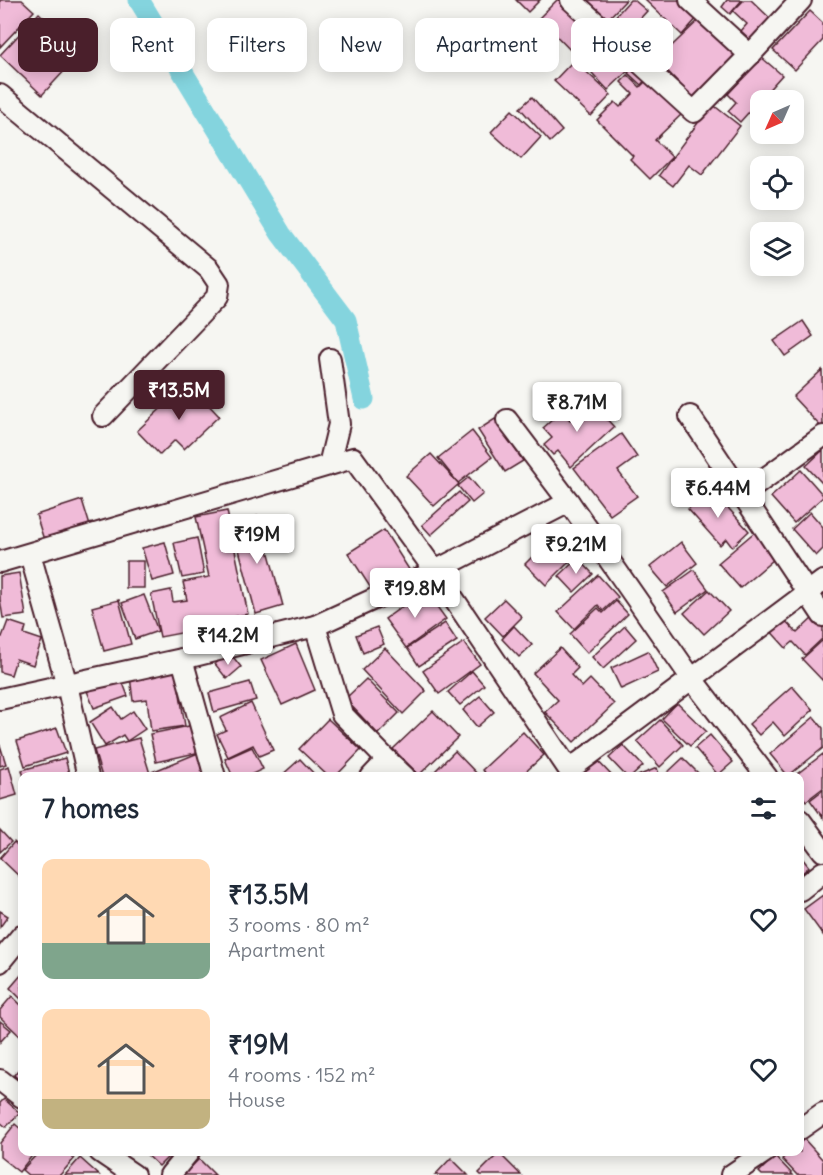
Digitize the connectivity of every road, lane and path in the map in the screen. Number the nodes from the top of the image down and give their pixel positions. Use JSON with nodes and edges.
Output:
{"nodes":[{"id":1,"x":571,"y":0,"type":"edge"},
{"id":2,"x":690,"y":0,"type":"edge"},
{"id":3,"x":801,"y":0,"type":"edge"},
{"id":4,"x":750,"y":55,"type":"junction"},
{"id":5,"x":0,"y":95,"type":"edge"},
{"id":6,"x":330,"y":359,"type":"dead end"},
{"id":7,"x":103,"y":416,"type":"dead end"},
{"id":8,"x":690,"y":416,"type":"dead end"},
{"id":9,"x":507,"y":420,"type":"dead end"},
{"id":10,"x":823,"y":436,"type":"edge"},
{"id":11,"x":329,"y":465,"type":"junction"},
{"id":12,"x":742,"y":495,"type":"junction"},
{"id":13,"x":569,"y":502,"type":"junction"},
{"id":14,"x":30,"y":554,"type":"junction"},
{"id":15,"x":0,"y":562,"type":"edge"},
{"id":16,"x":435,"y":571,"type":"junction"},
{"id":17,"x":823,"y":581,"type":"edge"},
{"id":18,"x":807,"y":593,"type":"junction"},
{"id":19,"x":823,"y":616,"type":"edge"},
{"id":20,"x":315,"y":626,"type":"junction"},
{"id":21,"x":182,"y":659,"type":"junction"},
{"id":22,"x":692,"y":679,"type":"junction"},
{"id":23,"x":67,"y":685,"type":"junction"},
{"id":24,"x":0,"y":699,"type":"edge"},
{"id":25,"x":387,"y":760,"type":"junction"},
{"id":26,"x":87,"y":772,"type":"edge"},
{"id":27,"x":214,"y":772,"type":"edge"},
{"id":28,"x":376,"y":772,"type":"edge"},
{"id":29,"x":400,"y":772,"type":"edge"},
{"id":30,"x":563,"y":772,"type":"edge"},
{"id":31,"x":565,"y":772,"type":"edge"},
{"id":32,"x":758,"y":772,"type":"edge"},
{"id":33,"x":804,"y":825,"type":"edge"},
{"id":34,"x":823,"y":851,"type":"edge"},
{"id":35,"x":823,"y":872,"type":"edge"},
{"id":36,"x":804,"y":887,"type":"edge"},
{"id":37,"x":18,"y":940,"type":"edge"},
{"id":38,"x":0,"y":962,"type":"edge"},
{"id":39,"x":0,"y":1080,"type":"edge"},
{"id":40,"x":18,"y":1094,"type":"edge"},
{"id":41,"x":106,"y":1156,"type":"edge"},
{"id":42,"x":186,"y":1156,"type":"edge"},
{"id":43,"x":759,"y":1156,"type":"edge"},
{"id":44,"x":134,"y":1175,"type":"edge"},
{"id":45,"x":170,"y":1175,"type":"edge"},
{"id":46,"x":730,"y":1175,"type":"edge"}],
"edges":[{"from":1,"to":4,"type":"street"},
{"from":2,"to":4,"type":"street"},
{"from":3,"to":4,"type":"street"},
{"from":5,"to":7,"type":"street"},
{"from":6,"to":11,"type":"street"},
{"from":8,"to":12,"type":"street"},
{"from":9,"to":13,"type":"street"},
{"from":10,"to":12,"type":"street"},
{"from":11,"to":14,"type":"street"},
{"from":11,"to":16,"type":"street"},
{"from":12,"to":18,"type":"street"},
{"from":13,"to":16,"type":"street"},
{"from":13,"to":22,"type":"street"},
{"from":14,"to":15,"type":"street"},
{"from":14,"to":23,"type":"street"},
{"from":16,"to":20,"type":"street"},
{"from":16,"to":30,"type":"street"},
{"from":17,"to":18,"type":"street"},
{"from":18,"to":19,"type":"street"},
{"from":18,"to":22,"type":"street"},
{"from":20,"to":21,"type":"street"},
{"from":20,"to":25,"type":"street"},
{"from":21,"to":23,"type":"street"},
{"from":21,"to":27,"type":"street"},
{"from":22,"to":31,"type":"street"},
{"from":22,"to":32,"type":"street"},
{"from":23,"to":24,"type":"street"},
{"from":23,"to":26,"type":"street"},
{"from":25,"to":28,"type":"street"},
{"from":25,"to":29,"type":"street"},
{"from":33,"to":34,"type":"street"},
{"from":35,"to":36,"type":"street"},
{"from":37,"to":38,"type":"street"},
{"from":39,"to":40,"type":"street"},
{"from":41,"to":44,"type":"street"},
{"from":42,"to":45,"type":"street"},
{"from":43,"to":46,"type":"street"}]}
